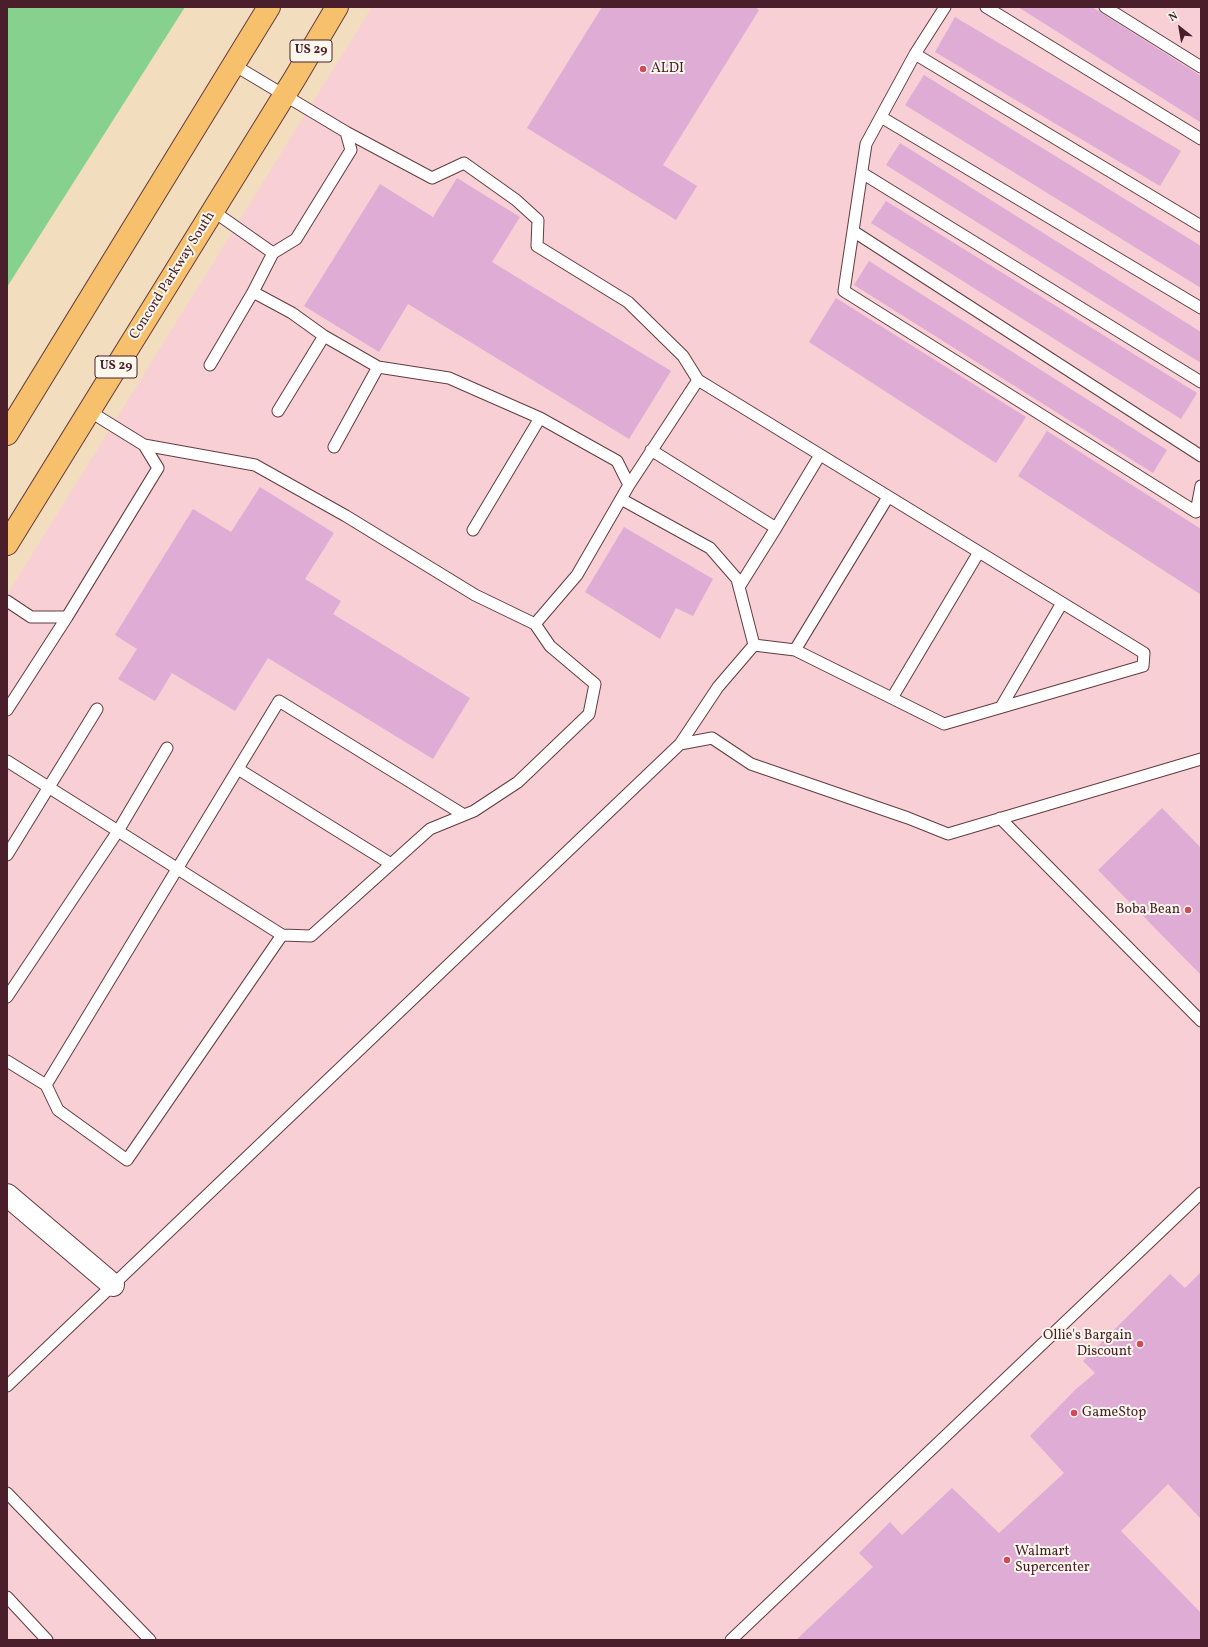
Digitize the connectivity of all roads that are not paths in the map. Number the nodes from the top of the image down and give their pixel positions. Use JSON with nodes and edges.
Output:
{"nodes":[{"id":1,"x":269,"y":7,"type":"edge"},
{"id":2,"x":337,"y":7,"type":"edge"},
{"id":3,"x":945,"y":7,"type":"edge"},
{"id":4,"x":986,"y":7,"type":"edge"},
{"id":5,"x":1105,"y":7,"type":"edge"},
{"id":6,"x":915,"y":54,"type":"junction"},
{"id":7,"x":234,"y":65,"type":"junction"},
{"id":8,"x":1201,"y":67,"type":"edge"},
{"id":9,"x":285,"y":95,"type":"junction"},
{"id":10,"x":881,"y":117,"type":"junction"},
{"id":11,"x":346,"y":132,"type":"junction"},
{"id":12,"x":1201,"y":139,"type":"edge"},
{"id":13,"x":862,"y":173,"type":"junction"},
{"id":14,"x":213,"y":211,"type":"junction"},
{"id":15,"x":1201,"y":226,"type":"edge"},
{"id":16,"x":853,"y":231,"type":"junction"},
{"id":17,"x":273,"y":252,"type":"junction"},
{"id":18,"x":253,"y":292,"type":"junction"},
{"id":19,"x":1201,"y":308,"type":"edge"},
{"id":20,"x":324,"y":336,"type":"junction"},
{"id":21,"x":210,"y":365,"type":"dead end"},
{"id":22,"x":378,"y":367,"type":"junction"},
{"id":23,"x":698,"y":380,"type":"junction"},
{"id":24,"x":1201,"y":382,"type":"edge"},
{"id":25,"x":89,"y":411,"type":"junction"},
{"id":26,"x":278,"y":411,"type":"dead end"},
{"id":27,"x":540,"y":418,"type":"junction"},
{"id":28,"x":7,"y":434,"type":"edge"},
{"id":29,"x":144,"y":445,"type":"junction"},
{"id":30,"x":334,"y":447,"type":"dead end"},
{"id":31,"x":651,"y":450,"type":"junction"},
{"id":32,"x":820,"y":456,"type":"junction"},
{"id":33,"x":1201,"y":456,"type":"edge"},
{"id":34,"x":629,"y":485,"type":"junction"},
{"id":35,"x":1201,"y":486,"type":"edge"},
{"id":36,"x":888,"y":497,"type":"junction"},
{"id":37,"x":621,"y":498,"type":"junction"},
{"id":38,"x":776,"y":528,"type":"junction"},
{"id":39,"x":472,"y":530,"type":"dead end"},
{"id":40,"x":7,"y":544,"type":"edge"},
{"id":41,"x":979,"y":552,"type":"junction"},
{"id":42,"x":739,"y":587,"type":"junction"},
{"id":43,"x":7,"y":601,"type":"edge"},
{"id":44,"x":1062,"y":603,"type":"junction"},
{"id":45,"x":67,"y":617,"type":"junction"},
{"id":46,"x":535,"y":624,"type":"junction"},
{"id":47,"x":754,"y":645,"type":"junction"},
{"id":48,"x":795,"y":650,"type":"junction"},
{"id":49,"x":892,"y":698,"type":"junction"},
{"id":50,"x":1001,"y":707,"type":"junction"},
{"id":51,"x":97,"y":709,"type":"dead end"},
{"id":52,"x":7,"y":710,"type":"edge"},
{"id":53,"x":680,"y":744,"type":"junction"},
{"id":54,"x":167,"y":748,"type":"dead end"},
{"id":55,"x":1201,"y":759,"type":"edge"},
{"id":56,"x":7,"y":761,"type":"edge"},
{"id":57,"x":238,"y":769,"type":"junction"},
{"id":58,"x":49,"y":787,"type":"junction"},
{"id":59,"x":464,"y":815,"type":"junction"},
{"id":60,"x":1000,"y":818,"type":"junction"},
{"id":61,"x":118,"y":831,"type":"junction"},
{"id":62,"x":7,"y":855,"type":"edge"},
{"id":63,"x":391,"y":864,"type":"junction"},
{"id":64,"x":178,"y":868,"type":"junction"},
{"id":65,"x":282,"y":935,"type":"junction"},
{"id":66,"x":7,"y":997,"type":"edge"},
{"id":67,"x":1201,"y":1021,"type":"edge"},
{"id":68,"x":7,"y":1061,"type":"edge"},
{"id":69,"x":46,"y":1085,"type":"junction"},
{"id":70,"x":1201,"y":1193,"type":"edge"},
{"id":71,"x":7,"y":1195,"type":"edge"},
{"id":72,"x":114,"y":1286,"type":"junction"},
{"id":73,"x":7,"y":1386,"type":"edge"},
{"id":74,"x":7,"y":1492,"type":"edge"},
{"id":75,"x":7,"y":1597,"type":"edge"},
{"id":76,"x":47,"y":1640,"type":"edge"},
{"id":77,"x":150,"y":1640,"type":"edge"},
{"id":78,"x":731,"y":1640,"type":"edge"}],
"edges":[{"from":1,"to":7,"type":"main road"},
{"from":2,"to":9,"type":"main road","name":"Concord Parkway South","number":"US 29"},
{"from":3,"to":6,"type":"lane"},
{"from":4,"to":12,"type":"lane"},
{"from":5,"to":8,"type":"lane"},
{"from":6,"to":10,"type":"lane"},
{"from":6,"to":15,"type":"lane"},
{"from":7,"to":9,"type":"lane"},
{"from":7,"to":28,"type":"main road"},
{"from":9,"to":11,"type":"lane"},
{"from":9,"to":14,"type":"main road","name":"Concord Parkway South","number":"US 29"},
{"from":10,"to":13,"type":"lane"},
{"from":10,"to":19,"type":"lane"},
{"from":11,"to":17,"type":"lane"},
{"from":11,"to":23,"type":"lane"},
{"from":13,"to":16,"type":"lane"},
{"from":13,"to":24,"type":"lane"},
{"from":14,"to":17,"type":"lane"},
{"from":14,"to":25,"type":"main road","name":"Concord Parkway South","number":"US 29"},
{"from":16,"to":33,"type":"lane"},
{"from":16,"to":35,"type":"lane"},
{"from":17,"to":18,"type":"lane"},
{"from":18,"to":20,"type":"lane"},
{"from":18,"to":21,"type":"lane"},
{"from":20,"to":22,"type":"lane"},
{"from":20,"to":26,"type":"lane"},
{"from":22,"to":27,"type":"lane"},
{"from":22,"to":30,"type":"lane"},
{"from":23,"to":31,"type":"lane"},
{"from":23,"to":32,"type":"lane"},
{"from":25,"to":29,"type":"lane"},
{"from":25,"to":40,"type":"main road","name":"Concord Parkway South","number":"US 29"},
{"from":27,"to":34,"type":"lane"},
{"from":27,"to":39,"type":"lane"},
{"from":29,"to":45,"type":"lane"},
{"from":29,"to":46,"type":"lane"},
{"from":31,"to":34,"type":"lane"},
{"from":31,"to":38,"type":"lane"},
{"from":32,"to":36,"type":"lane"},
{"from":32,"to":38,"type":"lane"},
{"from":34,"to":37,"type":"lane"},
{"from":36,"to":41,"type":"lane"},
{"from":36,"to":48,"type":"lane"},
{"from":37,"to":42,"type":"lane"},
{"from":37,"to":46,"type":"lane"},
{"from":38,"to":42,"type":"lane"},
{"from":41,"to":44,"type":"lane"},
{"from":41,"to":49,"type":"lane"},
{"from":42,"to":47,"type":"lane"},
{"from":43,"to":45,"type":"lane"},
{"from":44,"to":50,"type":"lane"},
{"from":44,"to":50,"type":"lane"},
{"from":45,"to":52,"type":"lane"},
{"from":46,"to":59,"type":"lane"},
{"from":47,"to":48,"type":"lane"},
{"from":47,"to":53,"type":"lane"},
{"from":48,"to":49,"type":"lane"},
{"from":49,"to":50,"type":"lane"},
{"from":51,"to":58,"type":"lane"},
{"from":53,"to":60,"type":"lane"},
{"from":53,"to":72,"type":"lane"},
{"from":54,"to":61,"type":"lane"},
{"from":55,"to":60,"type":"lane"},
{"from":56,"to":58,"type":"lane"},
{"from":57,"to":59,"type":"lane"},
{"from":57,"to":63,"type":"lane"},
{"from":57,"to":64,"type":"lane"},
{"from":58,"to":61,"type":"lane"},
{"from":58,"to":62,"type":"lane"},
{"from":59,"to":63,"type":"lane"},
{"from":60,"to":67,"type":"lane"},
{"from":61,"to":64,"type":"lane"},
{"from":61,"to":66,"type":"lane"},
{"from":63,"to":65,"type":"lane"},
{"from":64,"to":65,"type":"lane"},
{"from":64,"to":69,"type":"lane"},
{"from":65,"to":69,"type":"lane"},
{"from":68,"to":69,"type":"lane"},
{"from":70,"to":78,"type":"lane"},
{"from":71,"to":72,"type":"street"},
{"from":72,"to":73,"type":"lane"},
{"from":74,"to":77,"type":"lane"},
{"from":75,"to":76,"type":"lane"}]}
